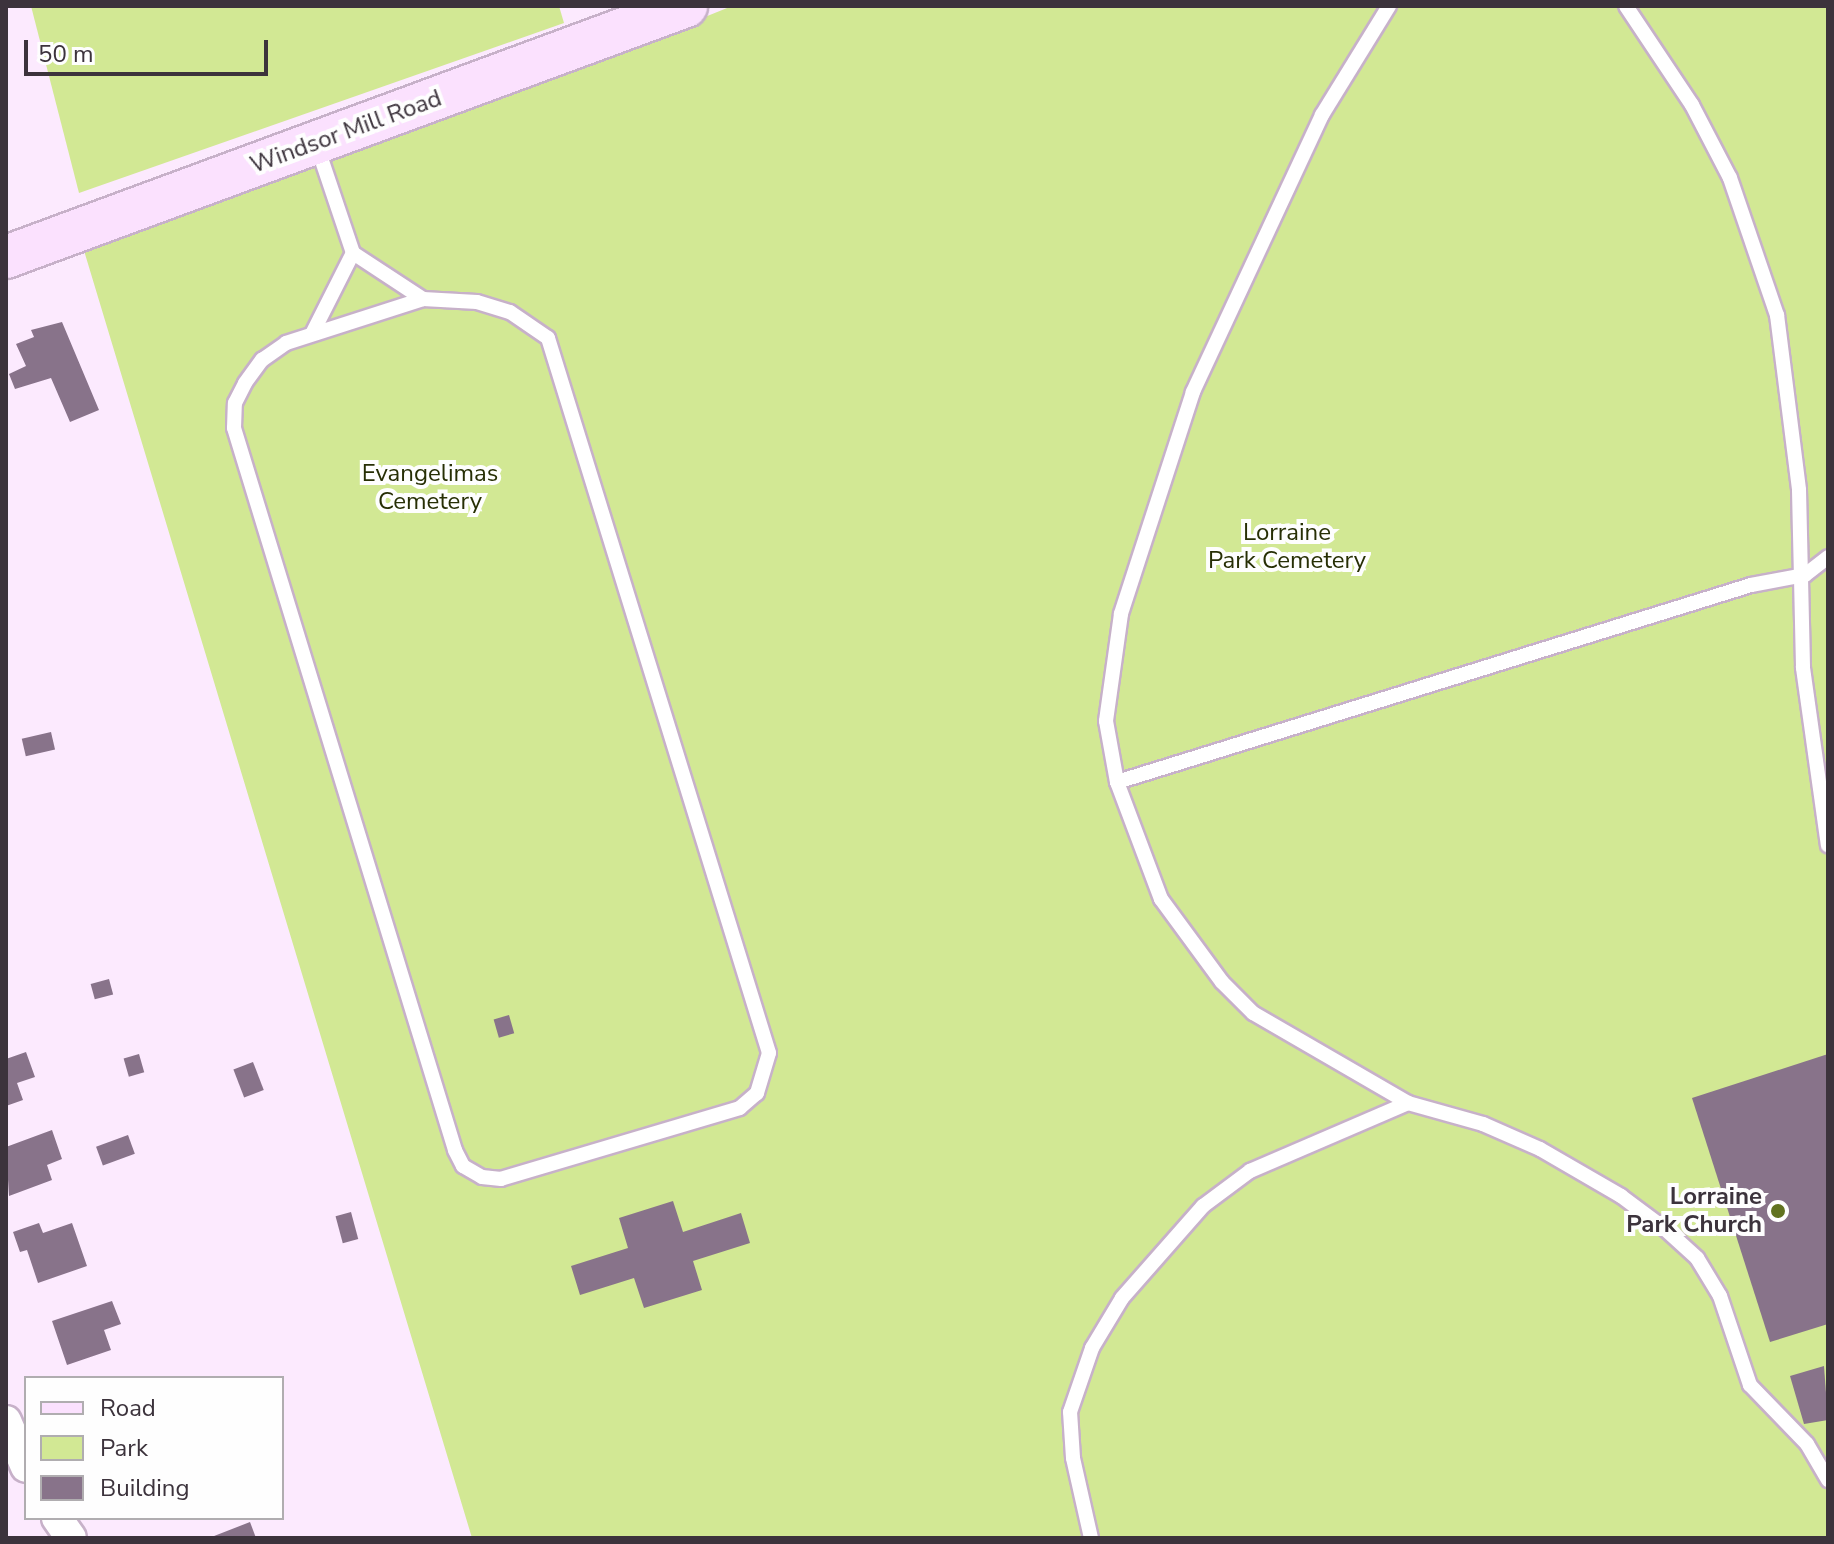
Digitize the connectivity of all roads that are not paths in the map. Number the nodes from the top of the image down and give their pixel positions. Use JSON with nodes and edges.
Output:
{"nodes":[{"id":1,"x":686,"y":6,"type":"edge"},
{"id":2,"x":1389,"y":6,"type":"edge"},
{"id":3,"x":1626,"y":6,"type":"edge"},
{"id":4,"x":316,"y":142,"type":"junction"},
{"id":5,"x":353,"y":253,"type":"junction"},
{"id":6,"x":6,"y":257,"type":"edge"},
{"id":7,"x":423,"y":299,"type":"junction"},
{"id":8,"x":312,"y":334,"type":"junction"},
{"id":9,"x":1828,"y":557,"type":"edge"},
{"id":10,"x":1805,"y":575,"type":"junction"},
{"id":11,"x":1117,"y":782,"type":"junction"},
{"id":12,"x":1828,"y":845,"type":"edge"},
{"id":13,"x":1408,"y":1103,"type":"junction"},
{"id":14,"x":6,"y":1421,"type":"edge"},
{"id":15,"x":24,"y":1462,"type":"edge"},
{"id":16,"x":1823,"y":1462,"type":"edge"},
{"id":17,"x":1828,"y":1480,"type":"edge"},
{"id":18,"x":58,"y":1520,"type":"edge"},
{"id":19,"x":71,"y":1538,"type":"edge"},
{"id":20,"x":1091,"y":1538,"type":"edge"}],
"edges":[{"from":1,"to":4,"type":"main road","name":"Windsor Mill Road"},
{"from":2,"to":11,"type":"lane"},
{"from":3,"to":10,"type":"lane"},
{"from":4,"to":5,"type":"lane"},
{"from":4,"to":6,"type":"main road","name":"Windsor Mill Road"},
{"from":5,"to":7,"type":"lane"},
{"from":5,"to":8,"type":"lane"},
{"from":7,"to":8,"type":"lane"},
{"from":7,"to":8,"type":"lane"},
{"from":9,"to":10,"type":"lane"},
{"from":10,"to":11,"type":"lane"},
{"from":10,"to":12,"type":"lane"},
{"from":11,"to":13,"type":"lane"},
{"from":13,"to":16,"type":"lane"},
{"from":13,"to":20,"type":"lane"},
{"from":14,"to":15,"type":"street"},
{"from":16,"to":17,"type":"lane"},
{"from":18,"to":19,"type":"street"}]}
